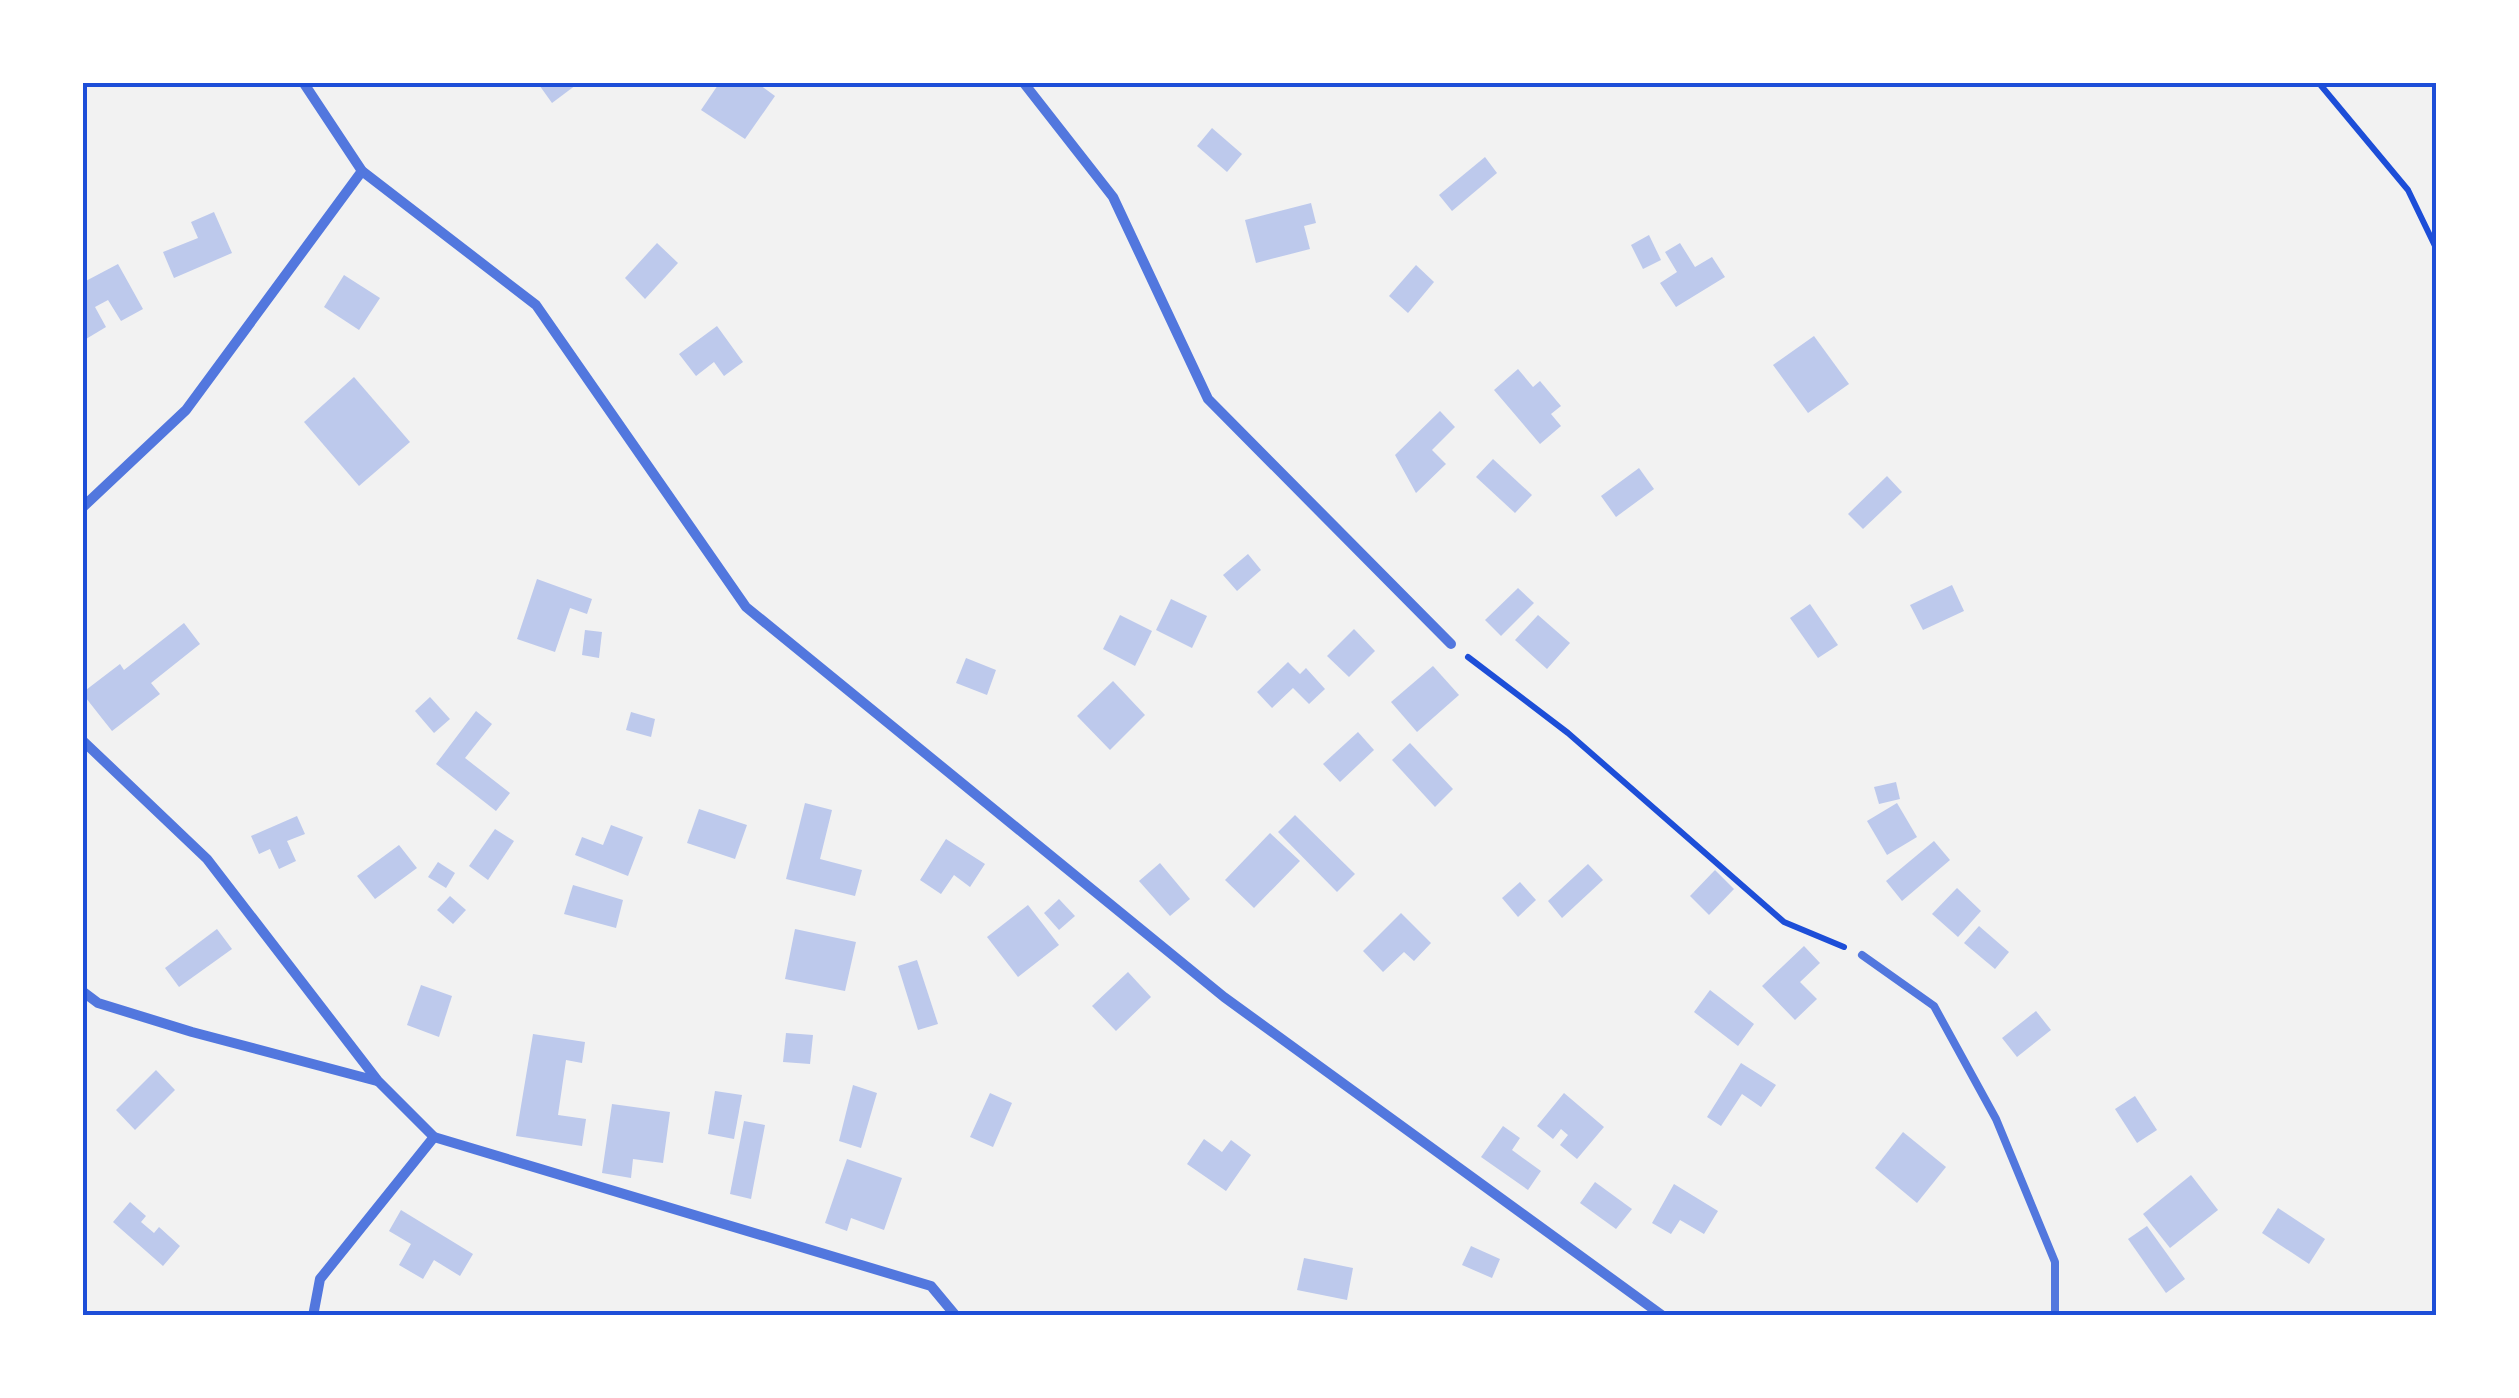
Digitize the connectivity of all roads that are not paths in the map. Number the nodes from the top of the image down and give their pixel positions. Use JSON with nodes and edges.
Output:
{"nodes":[{"id":1,"x":303,"y":82,"type":"edge"},
{"id":2,"x":1023,"y":82,"type":"edge"},
{"id":3,"x":362,"y":171,"type":"junction"},
{"id":4,"x":82,"y":508,"type":"edge"},
{"id":5,"x":1451,"y":644,"type":"road end"},
{"id":6,"x":82,"y":740,"type":"edge"},
{"id":7,"x":1862,"y":955,"type":"road end"},
{"id":8,"x":82,"y":991,"type":"edge"},
{"id":9,"x":378,"y":1081,"type":"junction"},
{"id":10,"x":434,"y":1138,"type":"junction"},
{"id":11,"x":314,"y":1316,"type":"edge"},
{"id":12,"x":956,"y":1316,"type":"edge"},
{"id":13,"x":1663,"y":1316,"type":"edge"},
{"id":14,"x":2055,"y":1316,"type":"edge"}],
"edges":[{"from":1,"to":3,"type":"street"},
{"from":2,"to":5,"type":"street"},
{"from":3,"to":4,"type":"street"},
{"from":3,"to":13,"type":"street"},
{"from":6,"to":9,"type":"street"},
{"from":7,"to":14,"type":"lane"},
{"from":8,"to":9,"type":"street"},
{"from":9,"to":10,"type":"street"},
{"from":10,"to":11,"type":"street"},
{"from":10,"to":12,"type":"street"}]}
